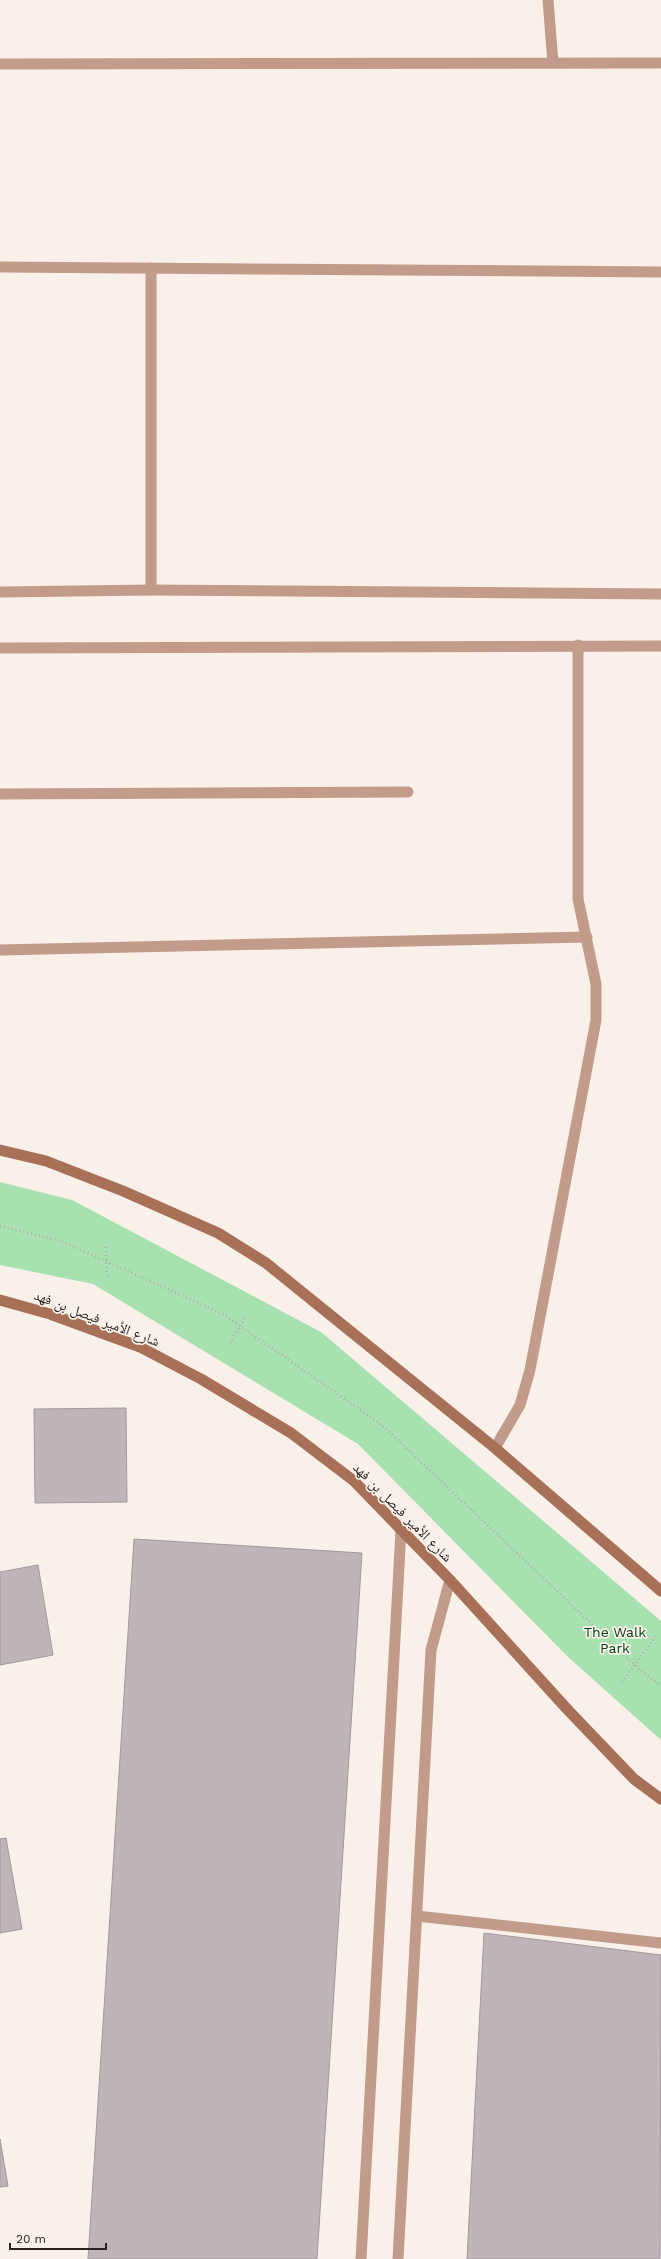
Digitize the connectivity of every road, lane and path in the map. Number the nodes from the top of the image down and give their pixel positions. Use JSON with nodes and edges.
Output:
{"nodes":[{"id":1,"x":548,"y":0,"type":"edge"},
{"id":2,"x":553,"y":63,"type":"junction"},
{"id":3,"x":661,"y":63,"type":"edge"},
{"id":4,"x":0,"y":64,"type":"edge"},
{"id":5,"x":0,"y":267,"type":"edge"},
{"id":6,"x":151,"y":268,"type":"junction"},
{"id":7,"x":661,"y":272,"type":"edge"},
{"id":8,"x":151,"y":590,"type":"junction"},
{"id":9,"x":0,"y":592,"type":"edge"},
{"id":10,"x":661,"y":594,"type":"edge"},
{"id":11,"x":578,"y":645,"type":"junction"},
{"id":12,"x":661,"y":646,"type":"edge"},
{"id":13,"x":0,"y":648,"type":"edge"},
{"id":14,"x":408,"y":792,"type":"dead end"},
{"id":15,"x":0,"y":794,"type":"edge"},
{"id":16,"x":587,"y":937,"type":"junction"},
{"id":17,"x":0,"y":950,"type":"edge"},
{"id":18,"x":0,"y":1150,"type":"edge"},
{"id":19,"x":0,"y":1226,"type":"edge"},
{"id":20,"x":106,"y":1246,"type":"dead end"},
{"id":21,"x":107,"y":1261,"type":"junction"},
{"id":22,"x":107,"y":1277,"type":"dead end"},
{"id":23,"x":0,"y":1300,"type":"edge"},
{"id":24,"x":246,"y":1318,"type":"dead end"},
{"id":25,"x":240,"y":1326,"type":"junction"},
{"id":26,"x":230,"y":1343,"type":"dead end"},
{"id":27,"x":495,"y":1448,"type":"junction"},
{"id":28,"x":401,"y":1530,"type":"junction"},
{"id":29,"x":450,"y":1580,"type":"junction"},
{"id":30,"x":661,"y":1591,"type":"edge"},
{"id":31,"x":656,"y":1636,"type":"dead end"},
{"id":32,"x":635,"y":1665,"type":"junction"},
{"id":33,"x":622,"y":1682,"type":"dead end"},
{"id":34,"x":661,"y":1685,"type":"edge"},
{"id":35,"x":661,"y":1799,"type":"edge"},
{"id":36,"x":417,"y":1916,"type":"junction"},
{"id":37,"x":661,"y":1943,"type":"edge"},
{"id":38,"x":361,"y":2259,"type":"edge"},
{"id":39,"x":398,"y":2259,"type":"edge"}],
"edges":[{"from":1,"to":2,"type":"street"},
{"from":2,"to":3,"type":"street"},
{"from":2,"to":4,"type":"street"},
{"from":5,"to":6,"type":"street"},
{"from":6,"to":7,"type":"street"},
{"from":6,"to":8,"type":"street"},
{"from":8,"to":9,"type":"street"},
{"from":8,"to":10,"type":"street"},
{"from":11,"to":12,"type":"street"},
{"from":11,"to":13,"type":"street"},
{"from":11,"to":16,"type":"street"},
{"from":14,"to":15,"type":"street"},
{"from":16,"to":17,"type":"street"},
{"from":16,"to":27,"type":"street"},
{"from":18,"to":27,"type":"main road"},
{"from":19,"to":21,"type":"path"},
{"from":20,"to":21,"type":"path"},
{"from":21,"to":22,"type":"path"},
{"from":21,"to":25,"type":"path"},
{"from":23,"to":28,"type":"main road","name":"شارع الأمير فيصل بن فهد"},
{"from":24,"to":25,"type":"path"},
{"from":25,"to":26,"type":"path"},
{"from":25,"to":32,"type":"path"},
{"from":27,"to":30,"type":"main road"},
{"from":28,"to":29,"type":"main road","name":"شارع الأمير فيصل بن فهد"},
{"from":28,"to":38,"type":"street"},
{"from":29,"to":35,"type":"main road","name":"شارع الأمير فيصل بن فهد"},
{"from":29,"to":36,"type":"street"},
{"from":31,"to":32,"type":"path"},
{"from":32,"to":33,"type":"path"},
{"from":32,"to":34,"type":"path"},
{"from":36,"to":37,"type":"street"},
{"from":36,"to":39,"type":"street"}]}
